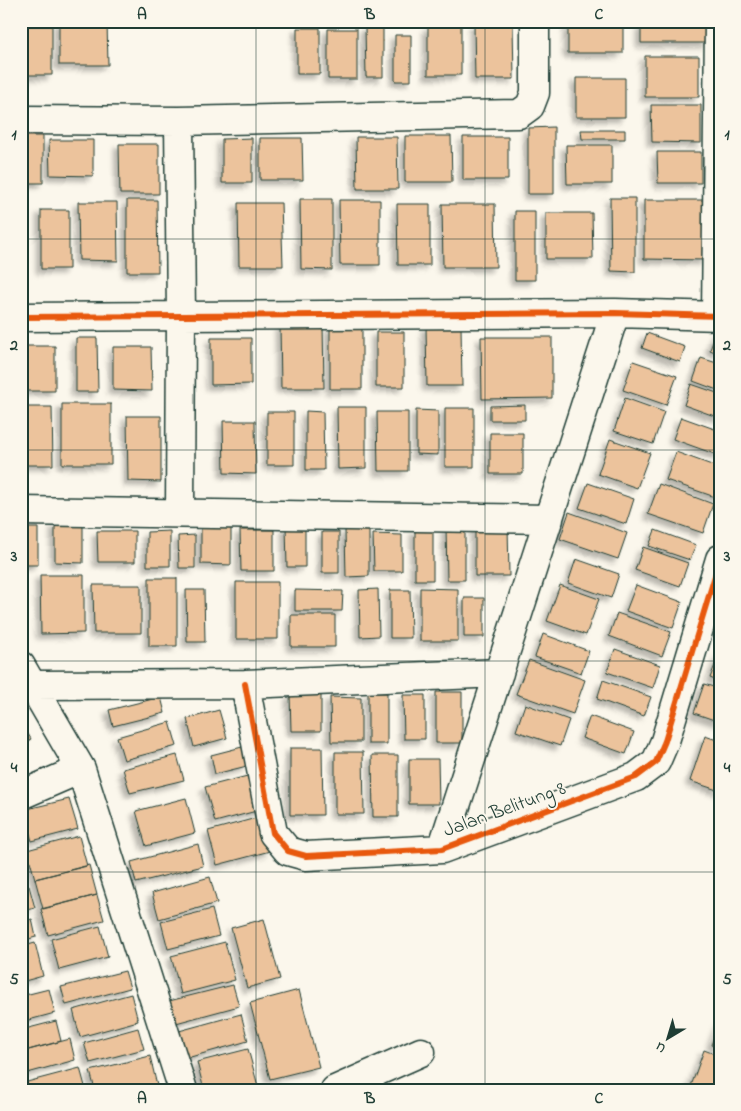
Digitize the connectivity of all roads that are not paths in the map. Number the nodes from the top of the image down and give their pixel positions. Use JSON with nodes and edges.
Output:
{"nodes":[{"id":1,"x":536,"y":21,"type":"edge"},
{"id":2,"x":719,"y":21,"type":"edge"},
{"id":3,"x":21,"y":120,"type":"edge"},
{"id":4,"x":179,"y":121,"type":"junction"},
{"id":5,"x":615,"y":313,"type":"junction"},
{"id":6,"x":181,"y":316,"type":"junction"},
{"id":7,"x":718,"y":316,"type":"edge"},
{"id":8,"x":21,"y":317,"type":"edge"},
{"id":9,"x":21,"y":511,"type":"edge"},
{"id":10,"x":180,"y":513,"type":"junction"},
{"id":11,"x":549,"y":519,"type":"junction"},
{"id":12,"x":720,"y":559,"type":"edge"},
{"id":13,"x":499,"y":673,"type":"junction"},
{"id":14,"x":27,"y":675,"type":"edge"},
{"id":15,"x":245,"y":684,"type":"junction"},
{"id":16,"x":81,"y":769,"type":"junction"},
{"id":17,"x":21,"y":795,"type":"edge"},
{"id":18,"x":442,"y":849,"type":"junction"},
{"id":19,"x":421,"y":1052,"type":"dead end"},
{"id":20,"x":183,"y":1090,"type":"edge"},
{"id":21,"x":335,"y":1090,"type":"edge"}],
"edges":[{"from":1,"to":4,"type":"street"},
{"from":2,"to":7,"type":"street"},
{"from":3,"to":4,"type":"street"},
{"from":4,"to":6,"type":"street"},
{"from":5,"to":6,"type":"street"},
{"from":5,"to":7,"type":"street"},
{"from":5,"to":11,"type":"street"},
{"from":6,"to":8,"type":"street"},
{"from":6,"to":10,"type":"street"},
{"from":9,"to":10,"type":"street"},
{"from":10,"to":11,"type":"street"},
{"from":11,"to":13,"type":"street"},
{"from":12,"to":18,"type":"street","name":"Jalan Belitung 8"},
{"from":13,"to":15,"type":"street"},
{"from":13,"to":18,"type":"street"},
{"from":14,"to":15,"type":"street"},
{"from":14,"to":16,"type":"street"},
{"from":15,"to":18,"type":"street","name":"Jalan Belitung 8"},
{"from":16,"to":17,"type":"street"},
{"from":16,"to":20,"type":"street"},
{"from":19,"to":21,"type":"street"}]}
